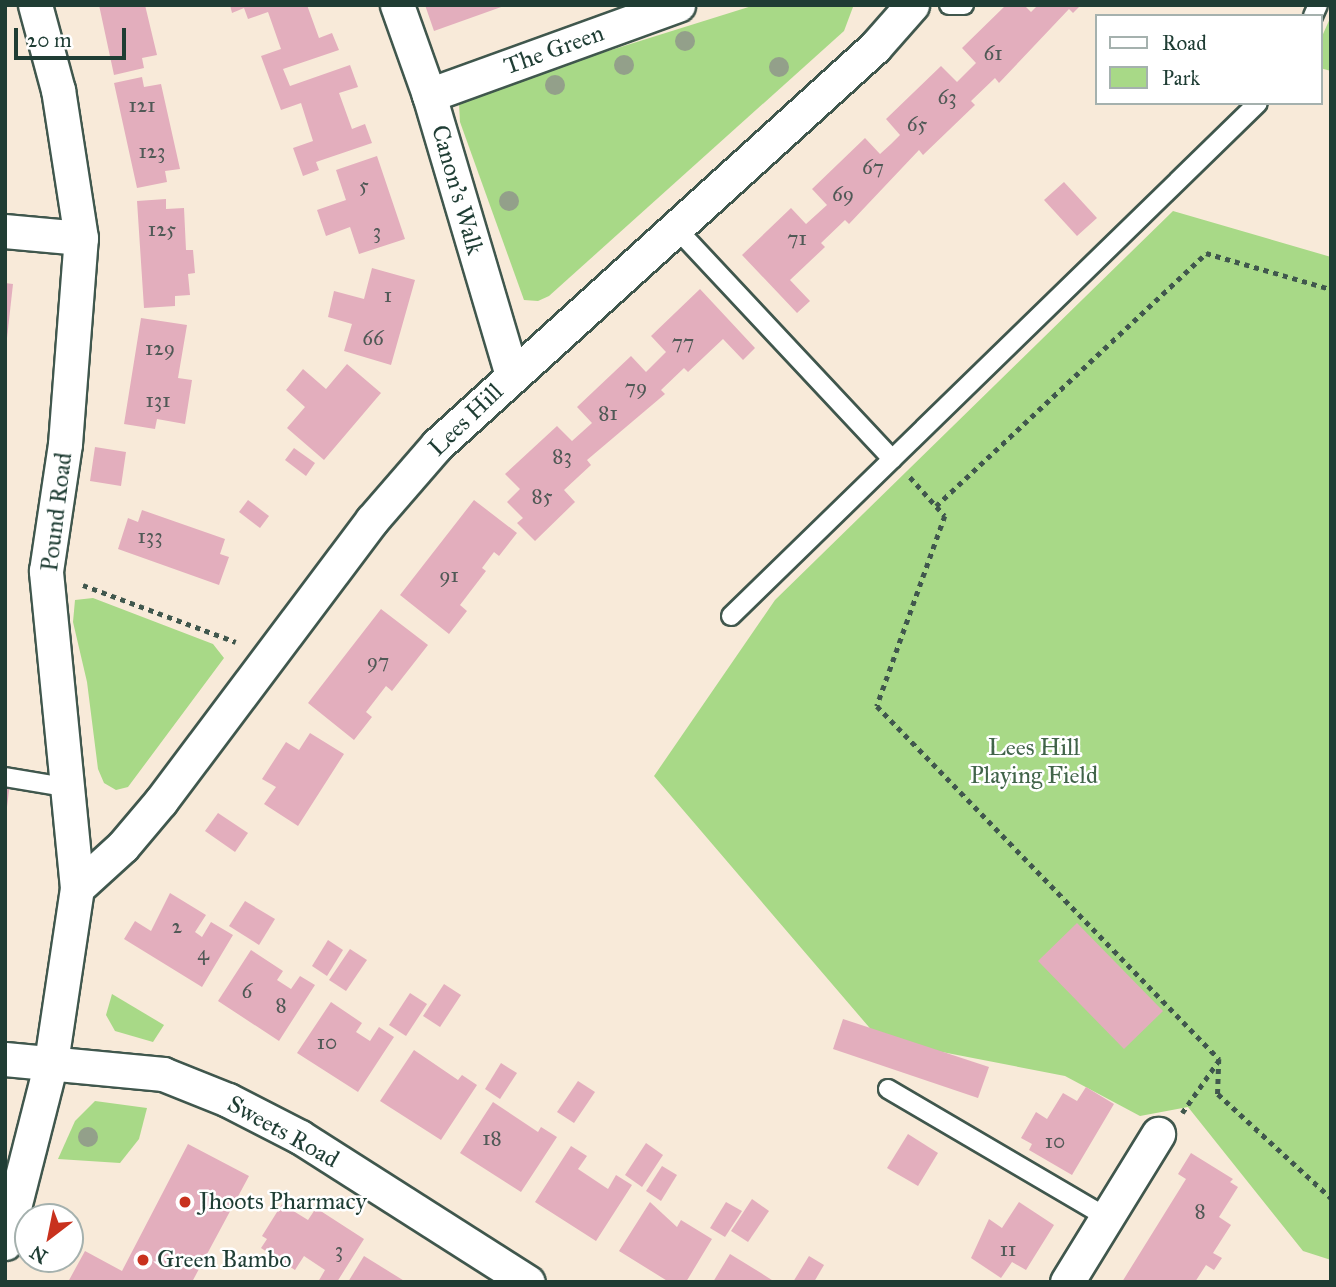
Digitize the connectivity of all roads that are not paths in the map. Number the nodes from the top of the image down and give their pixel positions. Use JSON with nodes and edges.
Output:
{"nodes":[{"id":1,"x":36,"y":5,"type":"edge"},
{"id":2,"x":397,"y":5,"type":"edge"},
{"id":3,"x":678,"y":5,"type":"edge"},
{"id":4,"x":912,"y":5,"type":"edge"},
{"id":5,"x":949,"y":5,"type":"edge"},
{"id":6,"x":964,"y":5,"type":"edge"},
{"id":7,"x":429,"y":94,"type":"junction"},
{"id":8,"x":1256,"y":105,"type":"edge"},
{"id":9,"x":675,"y":227,"type":"junction"},
{"id":10,"x":5,"y":231,"type":"edge"},
{"id":11,"x":81,"y":238,"type":"junction"},
{"id":12,"x":512,"y":376,"type":"junction"},
{"id":13,"x":892,"y":459,"type":"junction"},
{"id":14,"x":731,"y":617,"type":"dead end"},
{"id":15,"x":5,"y":777,"type":"edge"},
{"id":16,"x":71,"y":788,"type":"junction"},
{"id":17,"x":78,"y":888,"type":"junction"},
{"id":18,"x":5,"y":1059,"type":"edge"},
{"id":19,"x":51,"y":1062,"type":"junction"},
{"id":20,"x":888,"y":1089,"type":"dead end"},
{"id":21,"x":1158,"y":1134,"type":"road end"},
{"id":22,"x":1106,"y":1217,"type":"junction"},
{"id":23,"x":5,"y":1243,"type":"edge"},
{"id":24,"x":528,"y":1282,"type":"edge"},
{"id":25,"x":1066,"y":1282,"type":"edge"}],
"edges":[{"from":1,"to":11,"type":"street","name":"Pound Road"},
{"from":2,"to":7,"type":"street","name":"Canon's Walk"},
{"from":3,"to":7,"type":"street","name":"The Green"},
{"from":4,"to":9,"type":"street","name":"Lees Hill"},
{"from":5,"to":6,"type":"lane"},
{"from":7,"to":12,"type":"street","name":"Canon's Walk"},
{"from":8,"to":13,"type":"lane"},
{"from":9,"to":12,"type":"street","name":"Lees Hill"},
{"from":9,"to":13,"type":"lane"},
{"from":10,"to":11,"type":"street"},
{"from":11,"to":16,"type":"street","name":"Pound Road"},
{"from":12,"to":17,"type":"street","name":"Lees Hill"},
{"from":13,"to":14,"type":"lane"},
{"from":15,"to":16,"type":"lane"},
{"from":16,"to":17,"type":"street","name":"Pound Road"},
{"from":17,"to":19,"type":"street","name":"Pound Road"},
{"from":18,"to":19,"type":"street","name":"Sweets Road"},
{"from":19,"to":23,"type":"street","name":"Pound Road"},
{"from":19,"to":24,"type":"street","name":"Sweets Road"},
{"from":20,"to":22,"type":"lane"},
{"from":21,"to":22,"type":"street"},
{"from":22,"to":25,"type":"street"}]}
